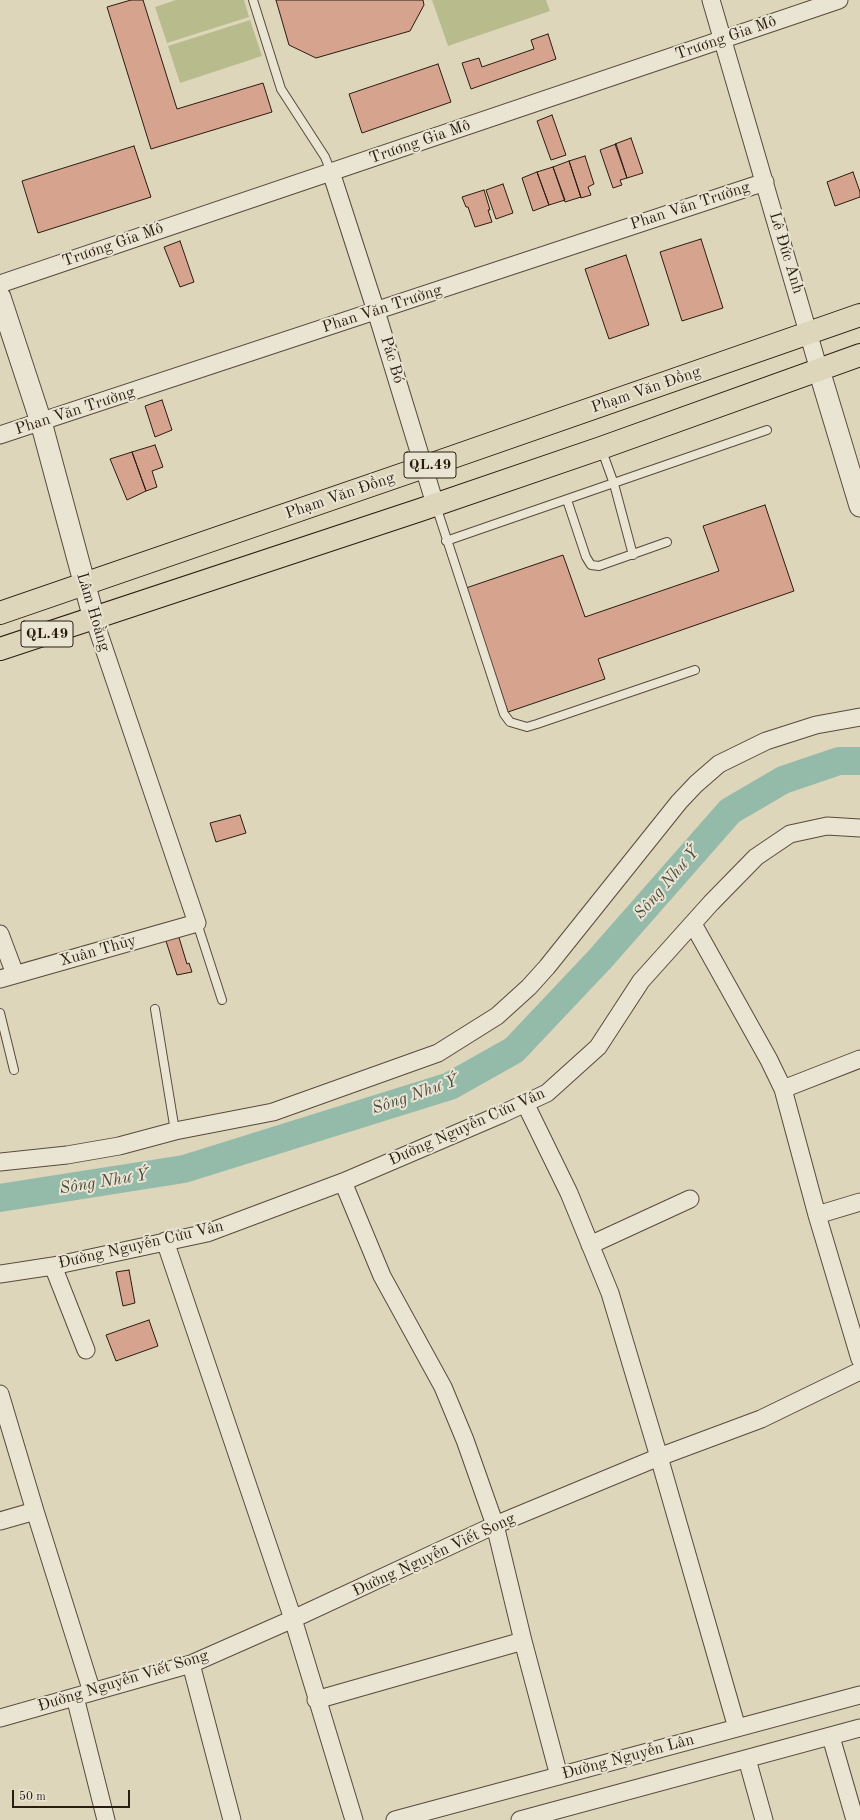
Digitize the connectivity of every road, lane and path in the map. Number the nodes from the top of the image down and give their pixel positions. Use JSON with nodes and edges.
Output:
{"nodes":[{"id":1,"x":253,"y":0,"type":"edge"},
{"id":2,"x":711,"y":0,"type":"edge"},
{"id":3,"x":839,"y":0,"type":"edge"},
{"id":4,"x":722,"y":39,"type":"junction"},
{"id":5,"x":331,"y":172,"type":"junction"},
{"id":6,"x":764,"y":182,"type":"junction"},
{"id":7,"x":0,"y":284,"type":"edge"},
{"id":8,"x":0,"y":297,"type":"edge"},
{"id":9,"x":376,"y":310,"type":"junction"},
{"id":10,"x":860,"y":315,"type":"edge"},
{"id":11,"x":810,"y":332,"type":"junction"},
{"id":12,"x":860,"y":354,"type":"edge"},
{"id":13,"x":819,"y":370,"type":"junction"},
{"id":14,"x":41,"y":422,"type":"junction"},
{"id":15,"x":767,"y":430,"type":"dead end"},
{"id":16,"x":0,"y":435,"type":"edge"},
{"id":17,"x":601,"y":448,"type":"junction"},
{"id":18,"x":424,"y":467,"type":"junction"},
{"id":19,"x":614,"y":484,"type":"junction"},
{"id":20,"x":567,"y":500,"type":"junction"},
{"id":21,"x":435,"y":504,"type":"junction"},
{"id":22,"x":860,"y":506,"type":"edge"},
{"id":23,"x":446,"y":541,"type":"junction"},
{"id":24,"x":667,"y":542,"type":"dead end"},
{"id":25,"x":633,"y":555,"type":"junction"},
{"id":26,"x":84,"y":585,"type":"junction"},
{"id":27,"x":0,"y":613,"type":"edge"},
{"id":28,"x":94,"y":619,"type":"junction"},
{"id":29,"x":0,"y":649,"type":"edge"},
{"id":30,"x":695,"y":670,"type":"dead end"},
{"id":31,"x":860,"y":717,"type":"edge"},
{"id":32,"x":860,"y":828,"type":"edge"},
{"id":33,"x":197,"y":923,"type":"junction"},
{"id":34,"x":693,"y":924,"type":"junction"},
{"id":35,"x":0,"y":934,"type":"edge"},
{"id":36,"x":8,"y":977,"type":"edge"},
{"id":37,"x":222,"y":1000,"type":"dead end"},
{"id":38,"x":155,"y":1009,"type":"dead end"},
{"id":39,"x":0,"y":1013,"type":"edge"},
{"id":40,"x":860,"y":1059,"type":"edge"},
{"id":41,"x":14,"y":1070,"type":"dead end"},
{"id":42,"x":783,"y":1089,"type":"junction"},
{"id":43,"x":525,"y":1104,"type":"junction"},
{"id":44,"x":175,"y":1131,"type":"junction"},
{"id":45,"x":0,"y":1162,"type":"edge"},
{"id":46,"x":343,"y":1182,"type":"junction"},
{"id":47,"x":690,"y":1199,"type":"dead end"},
{"id":48,"x":860,"y":1202,"type":"edge"},
{"id":49,"x":817,"y":1215,"type":"junction"},
{"id":50,"x":165,"y":1242,"type":"junction"},
{"id":51,"x":590,"y":1245,"type":"junction"},
{"id":52,"x":53,"y":1266,"type":"junction"},
{"id":53,"x":0,"y":1274,"type":"edge"},
{"id":54,"x":86,"y":1350,"type":"dead end"},
{"id":55,"x":860,"y":1359,"type":"edge"},
{"id":56,"x":860,"y":1371,"type":"edge"},
{"id":57,"x":0,"y":1394,"type":"edge"},
{"id":58,"x":659,"y":1457,"type":"junction"},
{"id":59,"x":35,"y":1511,"type":"junction"},
{"id":60,"x":0,"y":1521,"type":"edge"},
{"id":61,"x":495,"y":1525,"type":"junction"},
{"id":62,"x":293,"y":1619,"type":"junction"},
{"id":63,"x":523,"y":1641,"type":"junction"},
{"id":64,"x":191,"y":1664,"type":"junction"},
{"id":65,"x":92,"y":1692,"type":"junction"},
{"id":66,"x":860,"y":1695,"type":"edge"},
{"id":67,"x":75,"y":1696,"type":"junction"},
{"id":68,"x":316,"y":1700,"type":"junction"},
{"id":69,"x":0,"y":1718,"type":"edge"},
{"id":70,"x":737,"y":1728,"type":"junction"},
{"id":71,"x":860,"y":1728,"type":"edge"},
{"id":72,"x":831,"y":1737,"type":"junction"},
{"id":73,"x":748,"y":1759,"type":"junction"},
{"id":74,"x":559,"y":1776,"type":"junction"},
{"id":75,"x":106,"y":1820,"type":"edge"},
{"id":76,"x":232,"y":1820,"type":"edge"},
{"id":77,"x":354,"y":1820,"type":"edge"},
{"id":78,"x":395,"y":1820,"type":"edge"},
{"id":79,"x":520,"y":1820,"type":"edge"},
{"id":80,"x":764,"y":1820,"type":"edge"},
{"id":81,"x":855,"y":1820,"type":"edge"}],
"edges":[{"from":1,"to":5,"type":"lane"},
{"from":2,"to":4,"type":"street","name":"Lê Đức Anh"},
{"from":3,"to":4,"type":"street","name":"Trương Gia Mô"},
{"from":4,"to":5,"type":"street","name":"Trương Gia Mô"},
{"from":4,"to":6,"type":"street","name":"Lê Đức Anh"},
{"from":5,"to":7,"type":"street","name":"Trương Gia Mô"},
{"from":5,"to":9,"type":"street","name":"Pác Bó"},
{"from":6,"to":9,"type":"street","name":"Phan Văn Trường"},
{"from":6,"to":11,"type":"street","name":"Lê Đức Anh"},
{"from":8,"to":14,"type":"street","name":"Lâm Hoằng"},
{"from":9,"to":14,"type":"street","name":"Phan Văn Trường"},
{"from":9,"to":18,"type":"street","name":"Pác Bó"},
{"from":10,"to":11,"type":"main road","name":"Phạm Văn Đồng","number":"QL.49"},
{"from":11,"to":13,"type":"street","name":"Lê Đức Anh"},
{"from":11,"to":18,"type":"main road","name":"Phạm Văn Đồng","number":"QL.49"},
{"from":12,"to":13,"type":"main road","number":"QL.49"},
{"from":13,"to":17,"type":"main road","number":"QL.49"},
{"from":13,"to":22,"type":"street","name":"Lê Đức Anh"},
{"from":14,"to":16,"type":"street","name":"Phan Văn Trường"},
{"from":14,"to":26,"type":"street","name":"Lâm Hoằng"},
{"from":15,"to":19,"type":"lane"},
{"from":17,"to":19,"type":"lane"},
{"from":17,"to":21,"type":"main road","number":"QL.49"},
{"from":18,"to":21,"type":"street","name":"Pác Bó"},
{"from":18,"to":26,"type":"main road","name":"Phạm Văn Đồng","number":"QL.49"},
{"from":19,"to":20,"type":"lane"},
{"from":19,"to":25,"type":"lane"},
{"from":20,"to":23,"type":"lane"},
{"from":20,"to":25,"type":"lane"},
{"from":21,"to":23,"type":"lane"},
{"from":21,"to":28,"type":"main road","number":"QL.49"},
{"from":23,"to":30,"type":"lane"},
{"from":24,"to":25,"type":"lane"},
{"from":26,"to":27,"type":"main road","name":"Phạm Văn Đồng","number":"QL.49"},
{"from":26,"to":28,"type":"street","name":"Lâm Hoằng"},
{"from":28,"to":29,"type":"main road","number":"QL.49"},
{"from":28,"to":33,"type":"street","name":"Lâm Hoằng"},
{"from":31,"to":44,"type":"street"},
{"from":32,"to":34,"type":"street","name":"Đường Nguyễn Cửu Vân"},
{"from":33,"to":36,"type":"street","name":"Xuân Thủy"},
{"from":33,"to":37,"type":"lane"},
{"from":34,"to":42,"type":"street"},
{"from":34,"to":43,"type":"street","name":"Đường Nguyễn Cửu Vân"},
{"from":35,"to":36,"type":"street"},
{"from":38,"to":44,"type":"lane"},
{"from":39,"to":41,"type":"lane"},
{"from":40,"to":42,"type":"street"},
{"from":42,"to":49,"type":"street"},
{"from":43,"to":46,"type":"street","name":"Đường Nguyễn Cửu Vân"},
{"from":43,"to":51,"type":"street"},
{"from":44,"to":45,"type":"street"},
{"from":46,"to":50,"type":"street","name":"Đường Nguyễn Cửu Vân"},
{"from":46,"to":61,"type":"street"},
{"from":47,"to":51,"type":"street"},
{"from":48,"to":49,"type":"street"},
{"from":49,"to":55,"type":"street"},
{"from":50,"to":52,"type":"street","name":"Đường Nguyễn Cửu Vân"},
{"from":50,"to":62,"type":"street"},
{"from":51,"to":58,"type":"street"},
{"from":52,"to":53,"type":"street","name":"Đường Nguyễn Cửu Vân"},
{"from":52,"to":54,"type":"street"},
{"from":56,"to":58,"type":"street","name":"Đường Nguyễn Viết Song"},
{"from":57,"to":59,"type":"street"},
{"from":58,"to":61,"type":"street","name":"Đường Nguyễn Viết Song"},
{"from":58,"to":70,"type":"street"},
{"from":59,"to":60,"type":"street"},
{"from":59,"to":65,"type":"street"},
{"from":61,"to":62,"type":"street","name":"Đường Nguyễn Viết Song"},
{"from":61,"to":63,"type":"street"},
{"from":62,"to":64,"type":"street","name":"Đường Nguyễn Viết Song"},
{"from":62,"to":68,"type":"street"},
{"from":63,"to":68,"type":"street"},
{"from":63,"to":74,"type":"street"},
{"from":64,"to":65,"type":"street","name":"Đường Nguyễn Viết Song"},
{"from":64,"to":76,"type":"street"},
{"from":65,"to":67,"type":"street","name":"Đường Nguyễn Viết Song"},
{"from":66,"to":70,"type":"street","name":"Đường Nguyễn Lân"},
{"from":67,"to":69,"type":"street","name":"Đường Nguyễn Viết Song"},
{"from":67,"to":75,"type":"street"},
{"from":68,"to":77,"type":"street"},
{"from":70,"to":74,"type":"street","name":"Đường Nguyễn Lân"},
{"from":71,"to":72,"type":"street","name":"Đường Nguyễn Lân"},
{"from":72,"to":73,"type":"street","name":"Đường Nguyễn Lân"},
{"from":72,"to":81,"type":"street"},
{"from":73,"to":79,"type":"street","name":"Đường Nguyễn Lân"},
{"from":73,"to":80,"type":"street"},
{"from":74,"to":78,"type":"street","name":"Đường Nguyễn Lân"}]}
